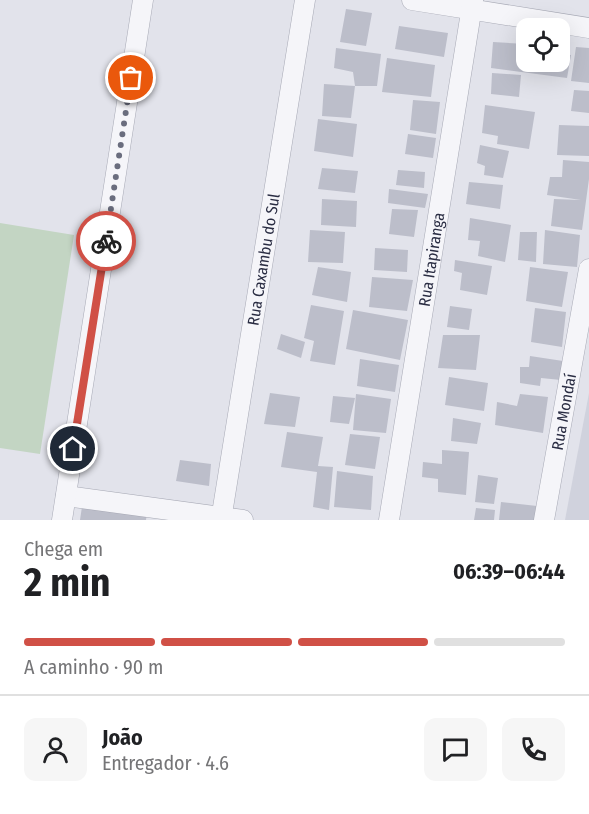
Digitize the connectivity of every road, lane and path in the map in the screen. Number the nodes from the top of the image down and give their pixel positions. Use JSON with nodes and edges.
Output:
{"nodes":[{"id":1,"x":143,"y":0,"type":"edge"},
{"id":2,"x":305,"y":0,"type":"edge"},
{"id":3,"x":412,"y":0,"type":"edge"},
{"id":4,"x":472,"y":5,"type":"edge"},
{"id":5,"x":589,"y":28,"type":"edge"},
{"id":6,"x":589,"y":269,"type":"edge"},
{"id":7,"x":66,"y":496,"type":"junction"},
{"id":8,"x":222,"y":519,"type":"edge"},
{"id":9,"x":62,"y":520,"type":"edge"},
{"id":10,"x":243,"y":520,"type":"edge"},
{"id":11,"x":389,"y":520,"type":"edge"},
{"id":12,"x":544,"y":520,"type":"edge"}],
"edges":[{"from":1,"to":7,"type":"street"},
{"from":2,"to":8,"type":"street","name":"Rua Caxambu do Sul"},
{"from":3,"to":4,"type":"street"},
{"from":4,"to":5,"type":"street"},
{"from":4,"to":11,"type":"street","name":"Rua Itapiranga"},
{"from":6,"to":12,"type":"street","name":"Rua Mondaí"},
{"from":7,"to":8,"type":"street"},
{"from":7,"to":9,"type":"street"},
{"from":8,"to":10,"type":"street"}]}
